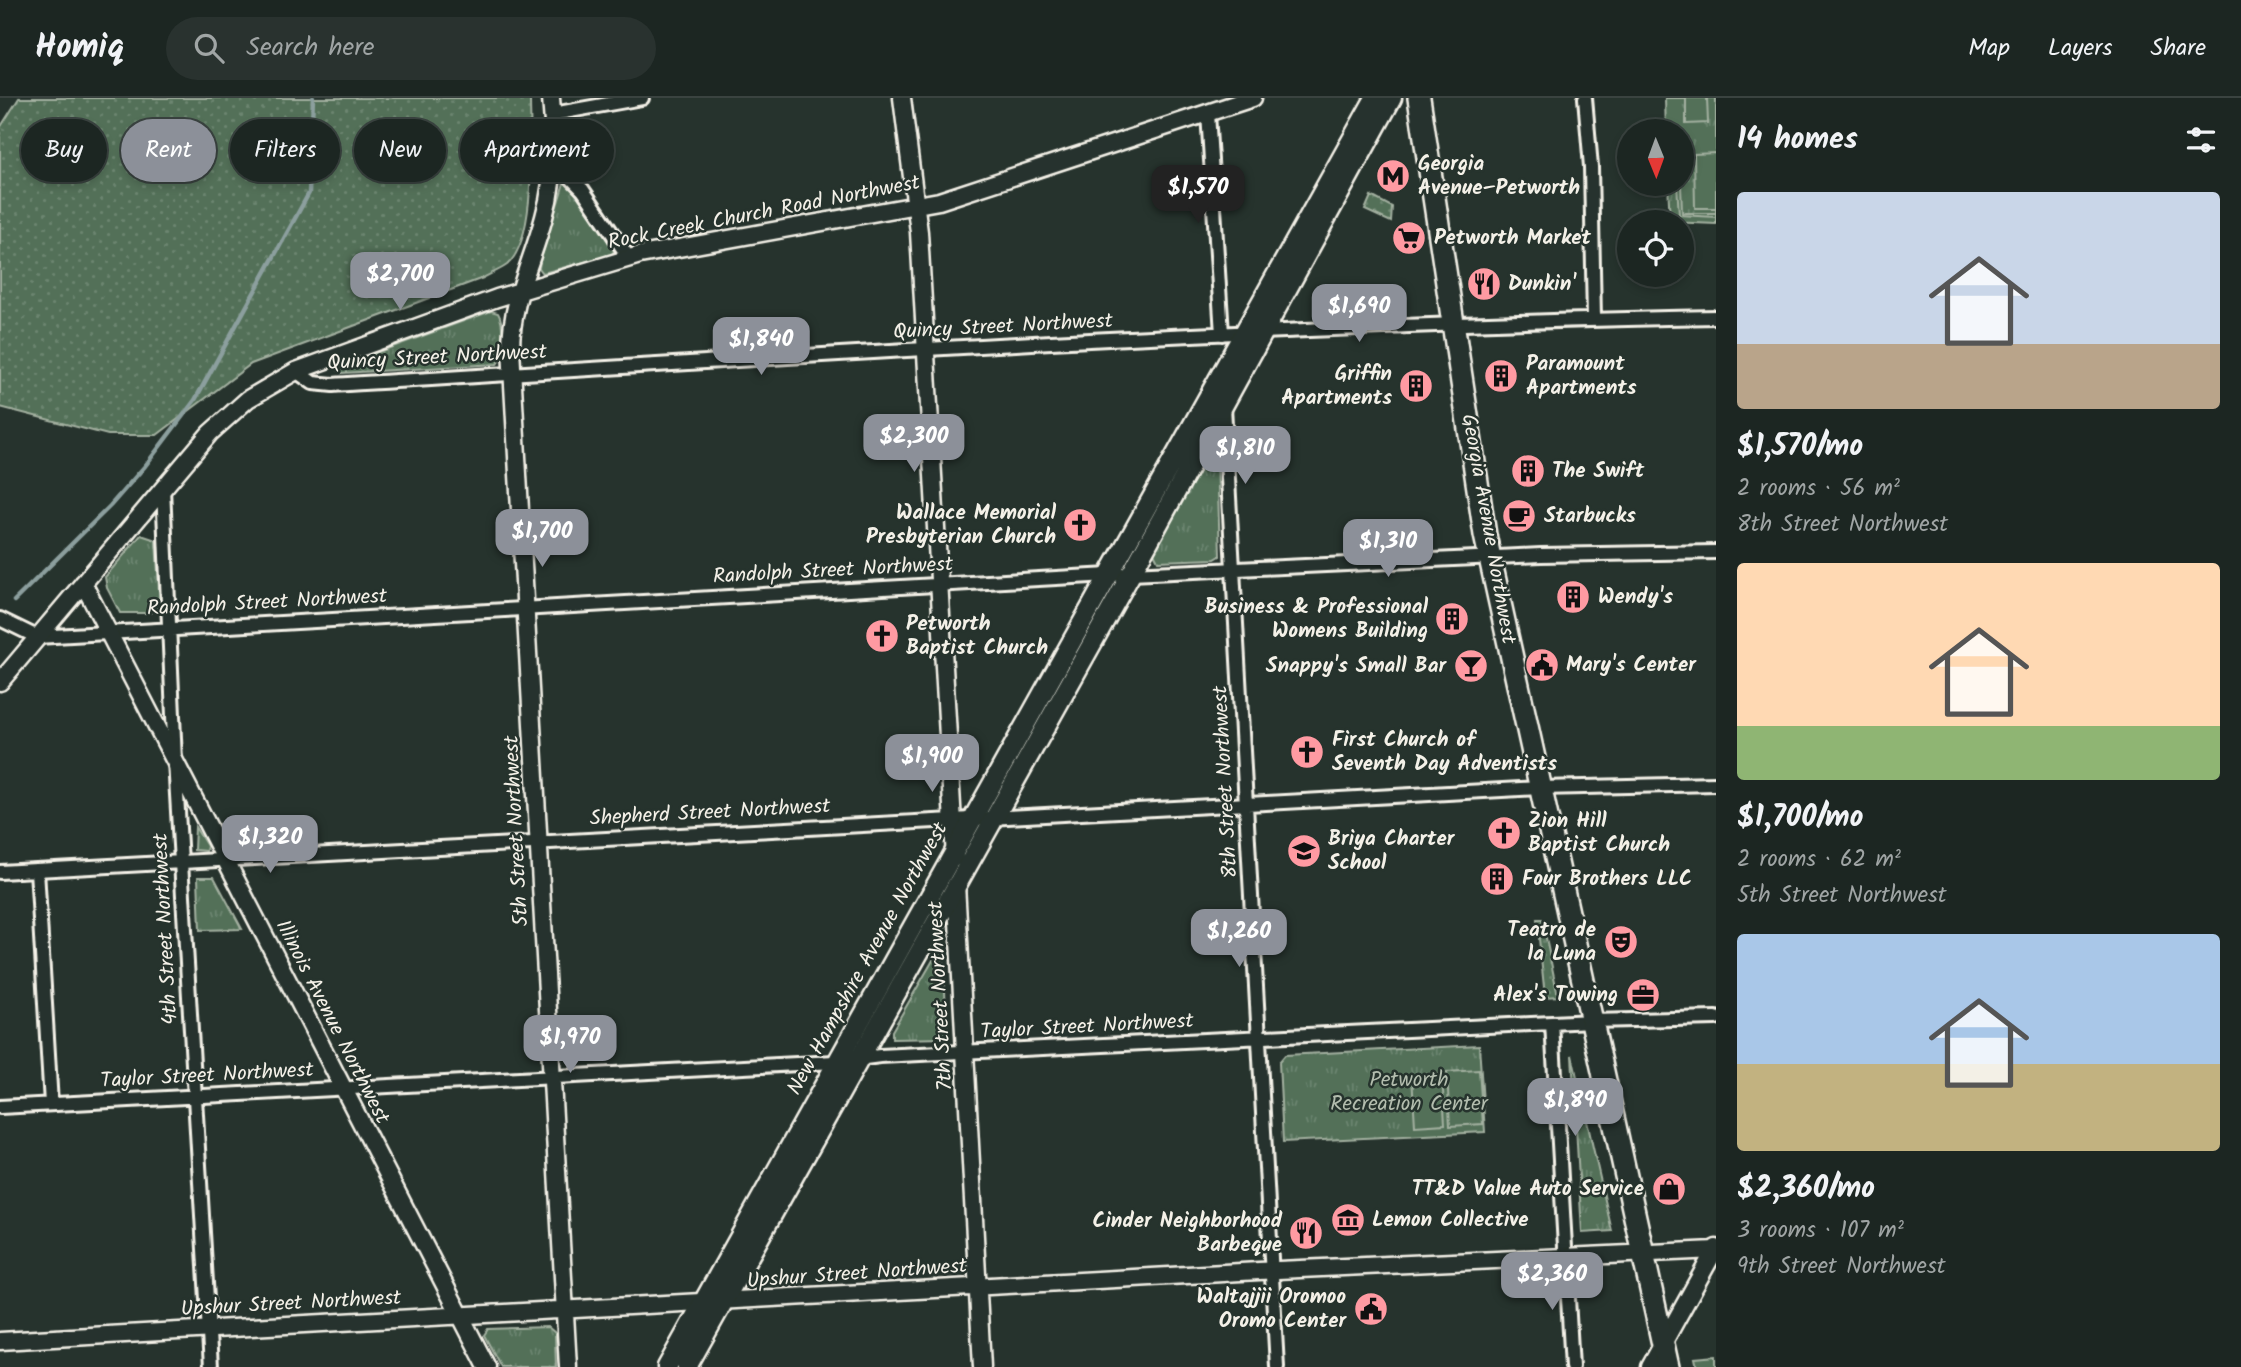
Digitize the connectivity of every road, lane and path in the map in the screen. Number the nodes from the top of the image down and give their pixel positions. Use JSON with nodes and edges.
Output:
{"nodes":[{"id":1,"x":642,"y":98,"type":"edge"},
{"id":2,"x":902,"y":98,"type":"edge"},
{"id":3,"x":1253,"y":98,"type":"edge"},
{"id":4,"x":1375,"y":98,"type":"edge"},
{"id":5,"x":1392,"y":98,"type":"edge"},
{"id":6,"x":1419,"y":98,"type":"edge"},
{"id":7,"x":1585,"y":98,"type":"edge"},
{"id":8,"x":552,"y":106,"type":"edge"},
{"id":9,"x":1208,"y":113,"type":"junction"},
{"id":10,"x":550,"y":182,"type":"edge"},
{"id":11,"x":575,"y":182,"type":"edge"},
{"id":12,"x":916,"y":204,"type":"junction"},
{"id":13,"x":629,"y":258,"type":"junction"},
{"id":14,"x":518,"y":292,"type":"junction"},
{"id":15,"x":1716,"y":317,"type":"edge"},
{"id":16,"x":1594,"y":319,"type":"junction"},
{"id":17,"x":1453,"y":323,"type":"junction"},
{"id":18,"x":1263,"y":331,"type":"junction"},
{"id":19,"x":1242,"y":333,"type":"junction"},
{"id":20,"x":1222,"y":334,"type":"junction"},
{"id":21,"x":925,"y":351,"type":"junction"},
{"id":22,"x":296,"y":371,"type":"junction"},
{"id":23,"x":513,"y":374,"type":"junction"},
{"id":24,"x":1223,"y":405,"type":"junction"},
{"id":25,"x":163,"y":488,"type":"junction"},
{"id":26,"x":1716,"y":552,"type":"edge"},
{"id":27,"x":1490,"y":557,"type":"junction"},
{"id":28,"x":1233,"y":569,"type":"junction"},
{"id":29,"x":1131,"y":574,"type":"junction"},
{"id":30,"x":1109,"y":575,"type":"junction"},
{"id":31,"x":83,"y":583,"type":"junction"},
{"id":32,"x":939,"y":585,"type":"junction"},
{"id":33,"x":526,"y":608,"type":"junction"},
{"id":34,"x":0,"y":619,"type":"edge"},
{"id":35,"x":169,"y":628,"type":"junction"},
{"id":36,"x":108,"y":632,"type":"junction"},
{"id":37,"x":37,"y":636,"type":"junction"},
{"id":38,"x":0,"y":682,"type":"edge"},
{"id":39,"x":175,"y":761,"type":"junction"},
{"id":40,"x":1716,"y":784,"type":"edge"},
{"id":41,"x":1540,"y":788,"type":"junction"},
{"id":42,"x":1246,"y":803,"type":"junction"},
{"id":43,"x":995,"y":816,"type":"junction"},
{"id":44,"x":973,"y":818,"type":"junction"},
{"id":45,"x":953,"y":819,"type":"junction"},
{"id":46,"x":539,"y":842,"type":"junction"},
{"id":47,"x":955,"y":851,"type":"junction"},
{"id":48,"x":226,"y":861,"type":"junction"},
{"id":49,"x":182,"y":862,"type":"junction"},
{"id":50,"x":37,"y":870,"type":"junction"},
{"id":51,"x":0,"y":872,"type":"edge"},
{"id":52,"x":956,"y":885,"type":"junction"},
{"id":53,"x":1716,"y":1018,"type":"edge"},
{"id":54,"x":1592,"y":1021,"type":"junction"},
{"id":55,"x":1552,"y":1023,"type":"junction"},
{"id":56,"x":1259,"y":1037,"type":"junction"},
{"id":57,"x":965,"y":1053,"type":"junction"},
{"id":58,"x":857,"y":1060,"type":"junction"},
{"id":59,"x":835,"y":1062,"type":"junction"},
{"id":60,"x":551,"y":1077,"type":"junction"},
{"id":61,"x":343,"y":1088,"type":"junction"},
{"id":62,"x":195,"y":1096,"type":"junction"},
{"id":63,"x":51,"y":1104,"type":"junction"},
{"id":64,"x":0,"y":1107,"type":"edge"},
{"id":65,"x":1716,"y":1249,"type":"edge"},
{"id":66,"x":1643,"y":1252,"type":"junction"},
{"id":67,"x":1566,"y":1256,"type":"junction"},
{"id":68,"x":1272,"y":1271,"type":"junction"},
{"id":69,"x":978,"y":1288,"type":"junction"},
{"id":70,"x":723,"y":1303,"type":"junction"},
{"id":71,"x":701,"y":1304,"type":"junction"},
{"id":72,"x":564,"y":1311,"type":"junction"},
{"id":73,"x":460,"y":1316,"type":"junction"},
{"id":74,"x":208,"y":1330,"type":"junction"},
{"id":75,"x":0,"y":1341,"type":"edge"},
{"id":76,"x":1662,"y":1344,"type":"junction"},
{"id":77,"x":211,"y":1367,"type":"edge"},
{"id":78,"x":487,"y":1367,"type":"edge"},
{"id":79,"x":568,"y":1367,"type":"edge"},
{"id":80,"x":667,"y":1367,"type":"edge"},
{"id":81,"x":687,"y":1367,"type":"edge"},
{"id":82,"x":982,"y":1367,"type":"edge"},
{"id":83,"x":1277,"y":1367,"type":"edge"},
{"id":84,"x":1572,"y":1367,"type":"edge"},
{"id":85,"x":1650,"y":1367,"type":"edge"},
{"id":86,"x":1668,"y":1367,"type":"edge"}],
"edges":[{"from":1,"to":8,"type":"street"},
{"from":2,"to":12,"type":"street","name":"7th Street Northwest"},
{"from":3,"to":9,"type":"street","name":"Rock Creek Church Road Northwest"},
{"from":4,"to":19,"type":"main road","name":"New Hampshire Avenue Northwest"},
{"from":5,"to":18,"type":"main road","name":"New Hampshire Avenue Northwest"},
{"from":6,"to":17,"type":"highway","name":"Georgia Avenue Northwest"},
{"from":7,"to":16,"type":"street"},
{"from":9,"to":12,"type":"street","name":"Rock Creek Church Road Northwest"},
{"from":9,"to":20,"type":"street"},
{"from":10,"to":14,"type":"street","name":"5th Street Northwest"},
{"from":11,"to":13,"type":"street"},
{"from":12,"to":13,"type":"street","name":"Rock Creek Church Road Northwest"},
{"from":12,"to":21,"type":"street","name":"7th Street Northwest"},
{"from":13,"to":14,"type":"street","name":"Rock Creek Church Road Northwest"},
{"from":14,"to":22,"type":"street","name":"Rock Creek Church Road Northwest"},
{"from":14,"to":23,"type":"street","name":"5th Street Northwest"},
{"from":15,"to":16,"type":"street","name":"Quincy Street Northwest"},
{"from":16,"to":17,"type":"street","name":"Quincy Street Northwest"},
{"from":17,"to":18,"type":"street","name":"Quincy Street Northwest"},
{"from":17,"to":27,"type":"highway","name":"Georgia Avenue Northwest"},
{"from":18,"to":19,"type":"street","name":"Quincy Street Northwest"},
{"from":18,"to":24,"type":"main road","name":"New Hampshire Avenue Northwest"},
{"from":19,"to":20,"type":"street","name":"Quincy Street Northwest"},
{"from":19,"to":30,"type":"main road","name":"New Hampshire Avenue Northwest"},
{"from":20,"to":21,"type":"street","name":"Quincy Street Northwest"},
{"from":21,"to":23,"type":"street","name":"Quincy Street Northwest"},
{"from":21,"to":32,"type":"street","name":"7th Street Northwest"},
{"from":22,"to":23,"type":"street","name":"Quincy Street Northwest"},
{"from":22,"to":25,"type":"street","name":"Rock Creek Church Road Northwest"},
{"from":23,"to":33,"type":"street","name":"5th Street Northwest"},
{"from":24,"to":28,"type":"street","name":"8th Street Northwest"},
{"from":24,"to":29,"type":"main road","name":"New Hampshire Avenue Northwest"},
{"from":25,"to":31,"type":"street","name":"Rock Creek Church Road Northwest"},
{"from":25,"to":35,"type":"street","name":"4th Street Northwest"},
{"from":26,"to":27,"type":"street","name":"Randolph Street Northwest"},
{"from":27,"to":28,"type":"street","name":"Randolph Street Northwest"},
{"from":27,"to":41,"type":"highway","name":"Georgia Avenue Northwest"},
{"from":28,"to":29,"type":"street","name":"Randolph Street Northwest"},
{"from":28,"to":42,"type":"street","name":"8th Street Northwest"},
{"from":29,"to":30,"type":"street","name":"Randolph Street Northwest"},
{"from":29,"to":43,"type":"main road","name":"New Hampshire Avenue Northwest"},
{"from":30,"to":32,"type":"street","name":"Randolph Street Northwest"},
{"from":30,"to":44,"type":"main road","name":"New Hampshire Avenue Northwest"},
{"from":31,"to":36,"type":"street","name":"Illinois Avenue Northwest"},
{"from":31,"to":37,"type":"street","name":"Rock Creek Church Road Northwest"},
{"from":32,"to":33,"type":"street","name":"Randolph Street Northwest"},
{"from":32,"to":45,"type":"street","name":"7th Street Northwest"},
{"from":33,"to":35,"type":"street","name":"Randolph Street Northwest"},
{"from":33,"to":46,"type":"street","name":"5th Street Northwest"},
{"from":34,"to":37,"type":"street"},
{"from":35,"to":36,"type":"street","name":"Randolph Street Northwest"},
{"from":35,"to":39,"type":"street","name":"4th Street Northwest"},
{"from":36,"to":37,"type":"street","name":"Randolph Street Northwest"},
{"from":36,"to":39,"type":"street","name":"Illinois Avenue Northwest"},
{"from":37,"to":38,"type":"street","name":"Rock Creek Church Road Northwest"},
{"from":39,"to":48,"type":"street","name":"Illinois Avenue Northwest"},
{"from":39,"to":49,"type":"street","name":"4th Street Northwest"},
{"from":40,"to":41,"type":"street","name":"Shepherd Street Northwest"},
{"from":41,"to":42,"type":"street","name":"Shepherd Street Northwest"},
{"from":41,"to":54,"type":"highway","name":"Georgia Avenue Northwest"},
{"from":42,"to":43,"type":"street","name":"Shepherd Street Northwest"},
{"from":42,"to":56,"type":"street","name":"8th Street Northwest"},
{"from":43,"to":44,"type":"street","name":"Shepherd Street Northwest"},
{"from":43,"to":52,"type":"main road","name":"New Hampshire Avenue Northwest"},
{"from":44,"to":45,"type":"street","name":"Shepherd Street Northwest"},
{"from":44,"to":47,"type":"main road","name":"New Hampshire Avenue Northwest"},
{"from":45,"to":46,"type":"street","name":"Shepherd Street Northwest"},
{"from":45,"to":47,"type":"street","name":"7th Street Northwest"},
{"from":46,"to":48,"type":"street","name":"Shepherd Street Northwest"},
{"from":46,"to":60,"type":"street","name":"5th Street Northwest"},
{"from":47,"to":52,"type":"street","name":"7th Street Northwest"},
{"from":47,"to":59,"type":"main road","name":"New Hampshire Avenue Northwest"},
{"from":48,"to":49,"type":"street","name":"Shepherd Street Northwest"},
{"from":48,"to":61,"type":"street","name":"Illinois Avenue Northwest"},
{"from":49,"to":50,"type":"street","name":"Shepherd Street Northwest"},
{"from":49,"to":62,"type":"street","name":"4th Street Northwest"},
{"from":50,"to":51,"type":"street","name":"Shepherd Street Northwest"},
{"from":50,"to":63,"type":"street"},
{"from":52,"to":57,"type":"street","name":"7th Street Northwest"},
{"from":52,"to":58,"type":"main road","name":"New Hampshire Avenue Northwest"},
{"from":53,"to":54,"type":"street","name":"Taylor Street Northwest"},
{"from":54,"to":55,"type":"street","name":"Taylor Street Northwest"},
{"from":54,"to":66,"type":"highway","name":"Georgia Avenue Northwest"},
{"from":55,"to":56,"type":"street","name":"Taylor Street Northwest"},
{"from":55,"to":67,"type":"street"},
{"from":56,"to":57,"type":"street","name":"Taylor Street Northwest"},
{"from":56,"to":68,"type":"street","name":"8th Street Northwest"},
{"from":57,"to":58,"type":"street","name":"Taylor Street Northwest"},
{"from":57,"to":69,"type":"street","name":"7th Street Northwest"},
{"from":58,"to":59,"type":"street","name":"Taylor Street Northwest"},
{"from":58,"to":70,"type":"main road","name":"New Hampshire Avenue Northwest"},
{"from":59,"to":60,"type":"street","name":"Taylor Street Northwest"},
{"from":59,"to":71,"type":"main road","name":"New Hampshire Avenue Northwest"},
{"from":60,"to":61,"type":"street","name":"Taylor Street Northwest"},
{"from":60,"to":72,"type":"street","name":"5th Street Northwest"},
{"from":61,"to":62,"type":"street","name":"Taylor Street Northwest"},
{"from":61,"to":73,"type":"street","name":"Illinois Avenue Northwest"},
{"from":62,"to":63,"type":"street","name":"Taylor Street Northwest"},
{"from":62,"to":74,"type":"street","name":"4th Street Northwest"},
{"from":63,"to":64,"type":"street","name":"Taylor Street Northwest"},
{"from":65,"to":66,"type":"street","name":"Upshur Street Northwest"},
{"from":65,"to":76,"type":"street"},
{"from":66,"to":67,"type":"street","name":"Upshur Street Northwest"},
{"from":66,"to":76,"type":"highway","name":"Georgia Avenue Northwest"},
{"from":67,"to":68,"type":"street","name":"Upshur Street Northwest"},
{"from":67,"to":84,"type":"street"},
{"from":68,"to":69,"type":"street","name":"Upshur Street Northwest"},
{"from":68,"to":83,"type":"street","name":"8th Street Northwest"},
{"from":69,"to":70,"type":"street","name":"Upshur Street Northwest"},
{"from":69,"to":82,"type":"street","name":"7th Street Northwest"},
{"from":70,"to":71,"type":"street","name":"Upshur Street Northwest"},
{"from":70,"to":81,"type":"main road","name":"New Hampshire Avenue Northwest"},
{"from":71,"to":72,"type":"street","name":"Upshur Street Northwest"},
{"from":71,"to":80,"type":"main road","name":"New Hampshire Avenue Northwest"},
{"from":72,"to":73,"type":"street","name":"Upshur Street Northwest"},
{"from":72,"to":79,"type":"street","name":"5th Street Northwest"},
{"from":73,"to":74,"type":"street","name":"Upshur Street Northwest"},
{"from":73,"to":78,"type":"street","name":"Illinois Avenue Northwest"},
{"from":74,"to":75,"type":"street","name":"Upshur Street Northwest"},
{"from":74,"to":77,"type":"street","name":"4th Street Northwest"},
{"from":76,"to":85,"type":"street"},
{"from":76,"to":86,"type":"highway","name":"Georgia Avenue Northwest"}]}
